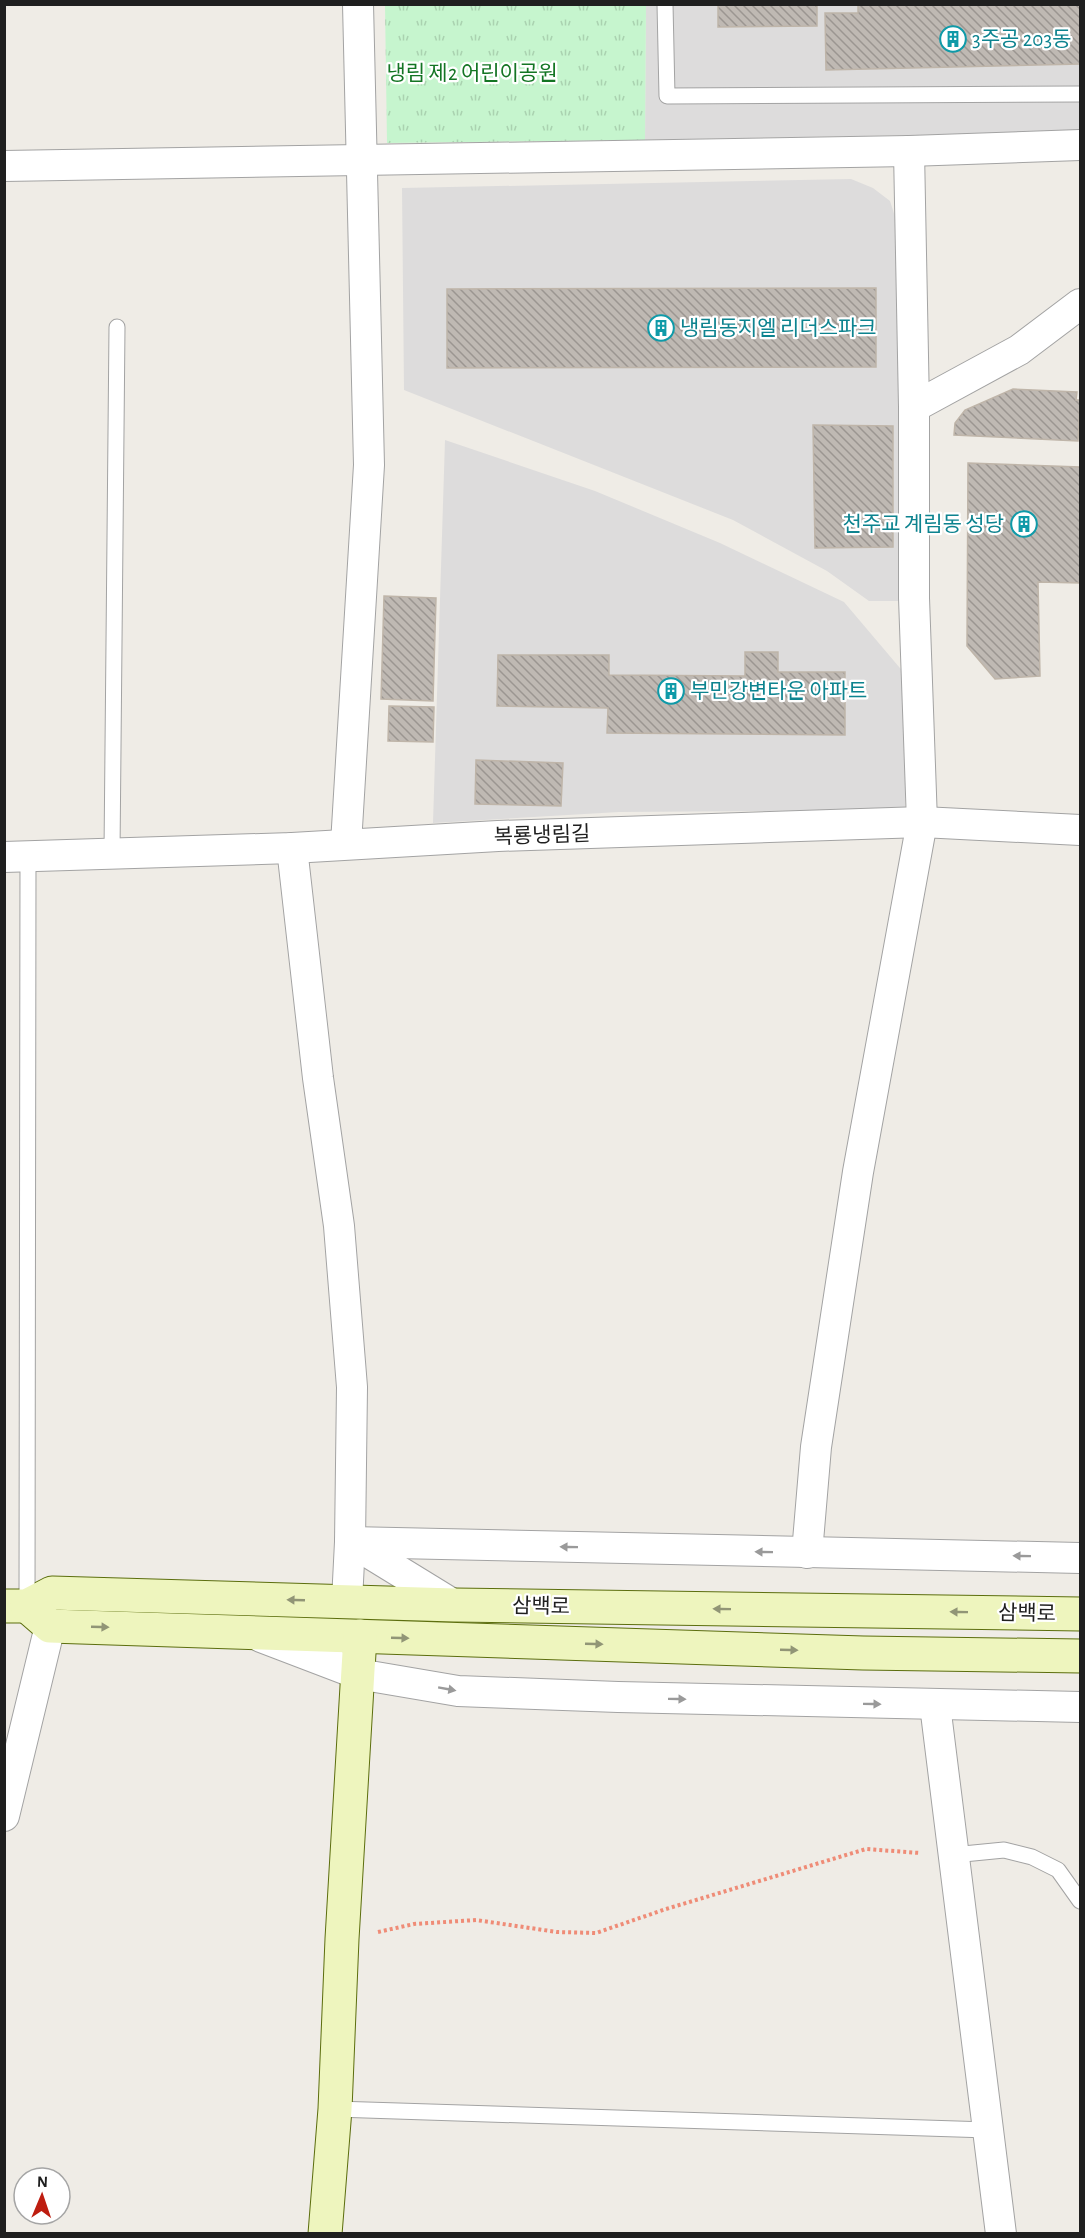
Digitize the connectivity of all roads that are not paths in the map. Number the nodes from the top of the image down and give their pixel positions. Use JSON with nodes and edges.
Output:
{"nodes":[{"id":1,"x":358,"y":4,"type":"edge"},
{"id":2,"x":665,"y":4,"type":"edge"},
{"id":3,"x":1080,"y":93,"type":"edge"},
{"id":4,"x":1080,"y":145,"type":"edge"},
{"id":5,"x":909,"y":151,"type":"junction"},
{"id":6,"x":361,"y":159,"type":"junction"},
{"id":7,"x":4,"y":166,"type":"edge"},
{"id":8,"x":1080,"y":303,"type":"edge"},
{"id":9,"x":117,"y":327,"type":"dead end"},
{"id":10,"x":914,"y":407,"type":"junction"},
{"id":11,"x":922,"y":822,"type":"junction"},
{"id":12,"x":1080,"y":830,"type":"edge"},
{"id":13,"x":346,"y":844,"type":"junction"},
{"id":14,"x":292,"y":848,"type":"junction"},
{"id":15,"x":112,"y":853,"type":"junction"},
{"id":16,"x":16,"y":856,"type":"edge"},
{"id":17,"x":350,"y":1542,"type":"junction"},
{"id":18,"x":807,"y":1553,"type":"junction"},
{"id":19,"x":1080,"y":1557,"type":"edge"},
{"id":20,"x":347,"y":1601,"type":"junction"},
{"id":21,"x":454,"y":1605,"type":"junction"},
{"id":22,"x":27,"y":1612,"type":"edge"},
{"id":23,"x":1080,"y":1614,"type":"edge"},
{"id":24,"x":250,"y":1633,"type":"junction"},
{"id":25,"x":360,"y":1636,"type":"junction"},
{"id":26,"x":1080,"y":1656,"type":"edge"},
{"id":27,"x":358,"y":1674,"type":"junction"},
{"id":28,"x":935,"y":1705,"type":"junction"},
{"id":29,"x":1080,"y":1707,"type":"edge"},
{"id":30,"x":4,"y":1816,"type":"edge"},
{"id":31,"x":953,"y":1855,"type":"junction"},
{"id":32,"x":1080,"y":1901,"type":"edge"},
{"id":33,"x":335,"y":2109,"type":"junction"},
{"id":34,"x":988,"y":2130,"type":"junction"},
{"id":35,"x":325,"y":2234,"type":"edge"},
{"id":36,"x":1001,"y":2234,"type":"edge"}],
"edges":[{"from":1,"to":6,"type":"street"},
{"from":2,"to":3,"type":"lane"},
{"from":4,"to":5,"type":"street"},
{"from":5,"to":6,"type":"street"},
{"from":5,"to":10,"type":"street"},
{"from":6,"to":7,"type":"street"},
{"from":6,"to":13,"type":"street"},
{"from":8,"to":10,"type":"street"},
{"from":9,"to":15,"type":"lane"},
{"from":10,"to":11,"type":"street"},
{"from":11,"to":12,"type":"street","name":"복룡냉림길"},
{"from":11,"to":13,"type":"street","name":"복룡냉림길"},
{"from":11,"to":18,"type":"street"},
{"from":13,"to":14,"type":"street","name":"복룡냉림길"},
{"from":14,"to":15,"type":"street","name":"복룡냉림길"},
{"from":14,"to":17,"type":"street"},
{"from":15,"to":16,"type":"street","name":"복룡냉림길"},
{"from":16,"to":22,"type":"lane"},
{"from":18,"to":17,"type":"street","one_way":true},
{"from":17,"to":20,"type":"street"},
{"from":17,"to":21,"type":"street"},
{"from":19,"to":18,"type":"street","one_way":true},
{"from":20,"to":21,"type":"street","name":"삼백로"},
{"from":20,"to":22,"type":"street","name":"삼백로","one_way":true},
{"from":23,"to":21,"type":"street","name":"삼백로","one_way":true},
{"from":22,"to":24,"type":"street","one_way":true},
{"from":22,"to":30,"type":"street"},
{"from":24,"to":25,"type":"street"},
{"from":24,"to":27,"type":"street"},
{"from":25,"to":26,"type":"street","one_way":true},
{"from":25,"to":27,"type":"street"},
{"from":27,"to":28,"type":"street","one_way":true},
{"from":27,"to":33,"type":"street"},
{"from":28,"to":29,"type":"street"},
{"from":28,"to":31,"type":"street"},
{"from":31,"to":32,"type":"lane"},
{"from":31,"to":34,"type":"street"},
{"from":33,"to":34,"type":"lane"},
{"from":33,"to":35,"type":"street"},
{"from":34,"to":36,"type":"street"}]}
